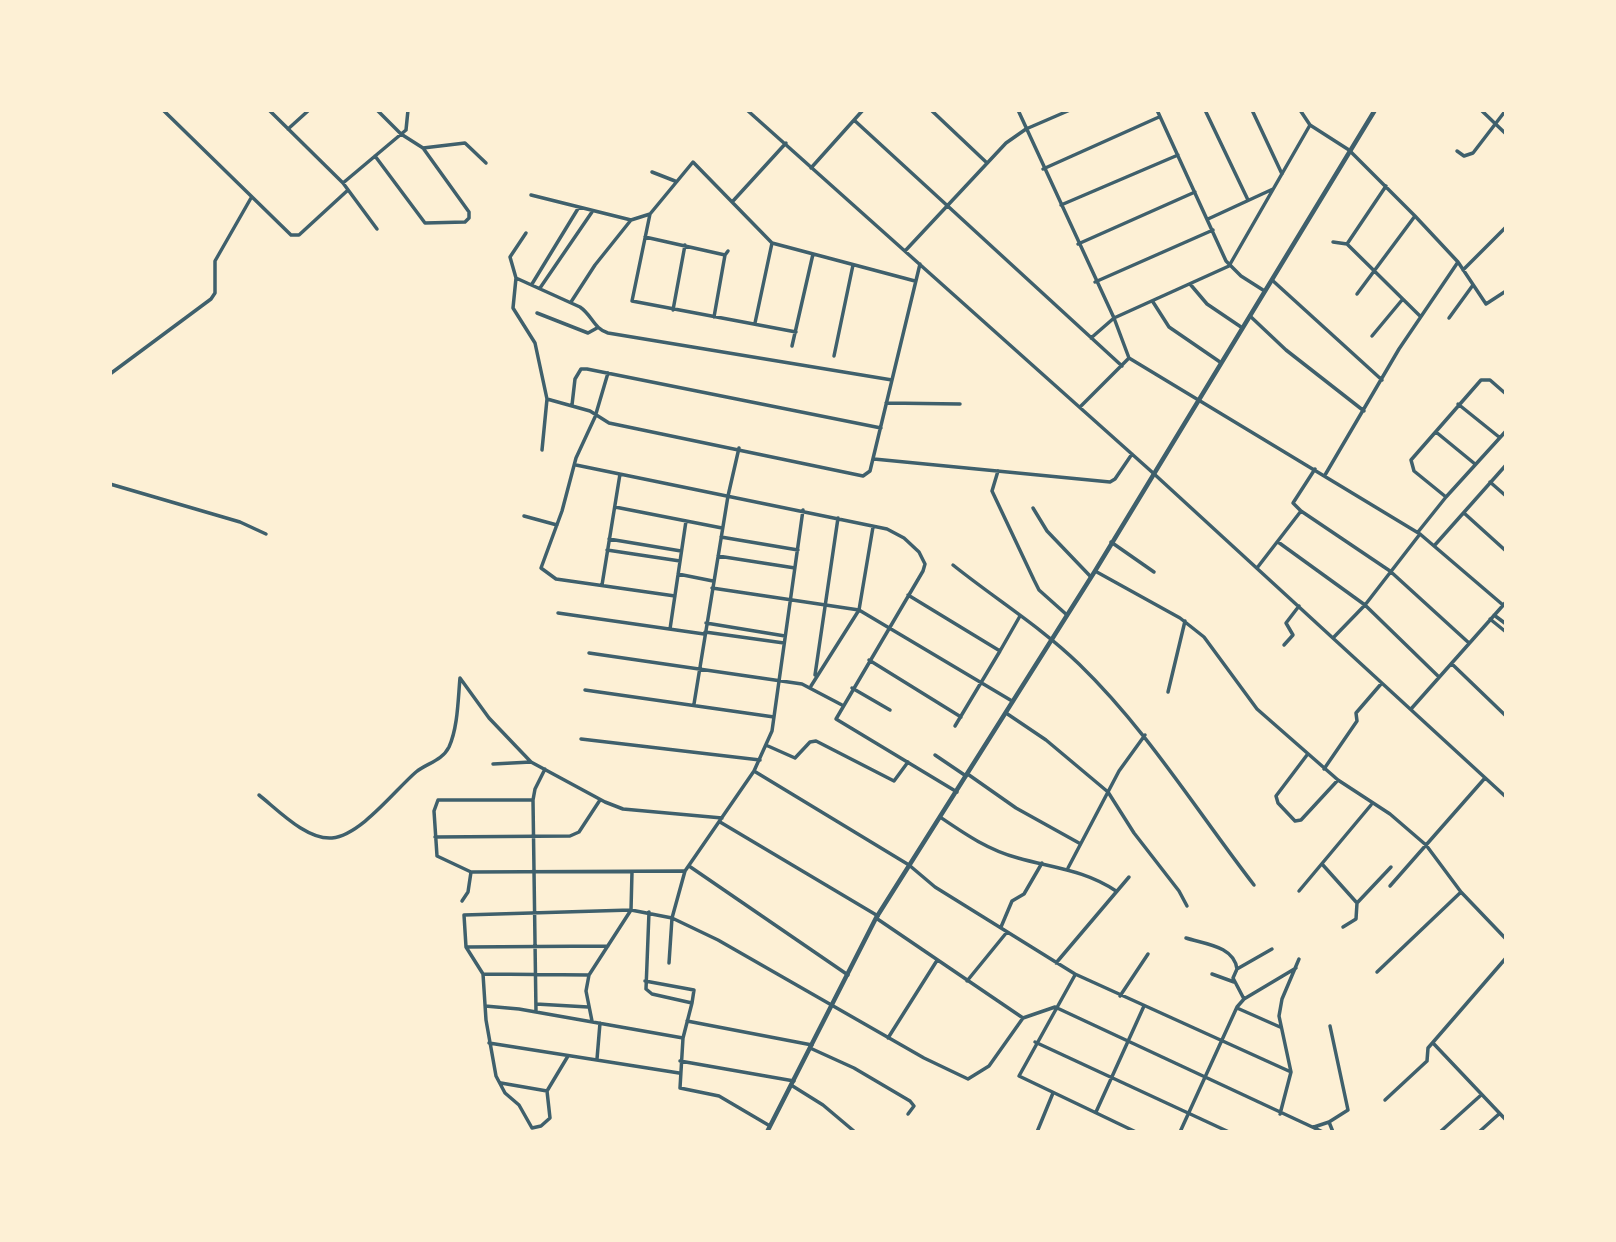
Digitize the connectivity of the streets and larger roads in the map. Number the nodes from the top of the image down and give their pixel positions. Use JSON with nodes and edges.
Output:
{"nodes":[{"id":1,"x":163,"y":110,"type":"edge"},
{"id":2,"x":269,"y":110,"type":"edge"},
{"id":3,"x":309,"y":110,"type":"edge"},
{"id":4,"x":377,"y":110,"type":"edge"},
{"id":5,"x":408,"y":110,"type":"edge"},
{"id":6,"x":747,"y":110,"type":"edge"},
{"id":7,"x":863,"y":110,"type":"edge"},
{"id":8,"x":931,"y":110,"type":"edge"},
{"id":9,"x":1018,"y":110,"type":"edge"},
{"id":10,"x":1157,"y":110,"type":"edge"},
{"id":11,"x":1205,"y":110,"type":"edge"},
{"id":12,"x":1252,"y":110,"type":"edge"},
{"id":13,"x":1375,"y":110,"type":"edge"},
{"id":14,"x":1481,"y":110,"type":"edge"},
{"id":15,"x":1506,"y":110,"type":"edge"},
{"id":16,"x":1066,"y":111,"type":"edge"},
{"id":17,"x":1301,"y":111,"type":"edge"},
{"id":18,"x":1160,"y":116,"type":"junction"},
{"id":19,"x":854,"y":121,"type":"junction"},
{"id":20,"x":1494,"y":123,"type":"junction"},
{"id":21,"x":1310,"y":125,"type":"junction"},
{"id":22,"x":288,"y":129,"type":"junction"},
{"id":23,"x":1027,"y":129,"type":"junction"},
{"id":24,"x":401,"y":134,"type":"junction"},
{"id":25,"x":1506,"y":134,"type":"edge"},
{"id":26,"x":786,"y":143,"type":"junction"},
{"id":27,"x":423,"y":148,"type":"junction"},
{"id":28,"x":1349,"y":150,"type":"junction"},
{"id":29,"x":1457,"y":151,"type":"dead end"},
{"id":30,"x":1178,"y":155,"type":"junction"},
{"id":31,"x":376,"y":156,"type":"junction"},
{"id":32,"x":986,"y":162,"type":"junction"},
{"id":33,"x":486,"y":163,"type":"dead end"},
{"id":34,"x":811,"y":168,"type":"junction"},
{"id":35,"x":1043,"y":169,"type":"junction"},
{"id":36,"x":652,"y":173,"type":"dead end"},
{"id":37,"x":1282,"y":174,"type":"junction"},
{"id":38,"x":675,"y":181,"type":"junction"},
{"id":39,"x":343,"y":183,"type":"junction"},
{"id":40,"x":1386,"y":186,"type":"junction"},
{"id":41,"x":1274,"y":188,"type":"junction"},
{"id":42,"x":348,"y":190,"type":"junction"},
{"id":43,"x":1195,"y":192,"type":"junction"},
{"id":44,"x":531,"y":195,"type":"dead end"},
{"id":45,"x":251,"y":198,"type":"junction"},
{"id":46,"x":1248,"y":200,"type":"junction"},
{"id":47,"x":733,"y":201,"type":"junction"},
{"id":48,"x":1061,"y":205,"type":"junction"},
{"id":49,"x":945,"y":206,"type":"junction"},
{"id":50,"x":579,"y":207,"type":"junction"},
{"id":51,"x":592,"y":211,"type":"junction"},
{"id":52,"x":649,"y":214,"type":"junction"},
{"id":53,"x":1415,"y":216,"type":"junction"},
{"id":54,"x":1208,"y":219,"type":"junction"},
{"id":55,"x":631,"y":220,"type":"junction"},
{"id":56,"x":1506,"y":227,"type":"edge"},
{"id":57,"x":377,"y":229,"type":"dead end"},
{"id":58,"x":1213,"y":230,"type":"junction"},
{"id":59,"x":526,"y":233,"type":"dead end"},
{"id":60,"x":644,"y":237,"type":"junction"},
{"id":61,"x":1333,"y":242,"type":"dead end"},
{"id":62,"x":772,"y":243,"type":"junction"},
{"id":63,"x":1078,"y":244,"type":"junction"},
{"id":64,"x":1347,"y":244,"type":"junction"},
{"id":65,"x":685,"y":246,"type":"junction"},
{"id":66,"x":905,"y":251,"type":"junction"},
{"id":67,"x":813,"y":254,"type":"junction"},
{"id":68,"x":1458,"y":262,"type":"junction"},
{"id":69,"x":920,"y":264,"type":"junction"},
{"id":70,"x":853,"y":265,"type":"junction"},
{"id":71,"x":1229,"y":266,"type":"junction"},
{"id":72,"x":1463,"y":270,"type":"junction"},
{"id":73,"x":1375,"y":274,"type":"junction"},
{"id":74,"x":516,"y":278,"type":"junction"},
{"id":75,"x":1271,"y":278,"type":"junction"},
{"id":76,"x":915,"y":281,"type":"junction"},
{"id":77,"x":1096,"y":282,"type":"junction"},
{"id":78,"x":532,"y":284,"type":"junction"},
{"id":79,"x":1190,"y":284,"type":"junction"},
{"id":80,"x":1473,"y":285,"type":"junction"},
{"id":81,"x":540,"y":288,"type":"junction"},
{"id":82,"x":1263,"y":290,"type":"junction"},
{"id":83,"x":1506,"y":291,"type":"edge"},
{"id":84,"x":1357,"y":294,"type":"dead end"},
{"id":85,"x":1402,"y":300,"type":"junction"},
{"id":86,"x":1153,"y":301,"type":"junction"},
{"id":87,"x":571,"y":302,"type":"junction"},
{"id":88,"x":673,"y":310,"type":"junction"},
{"id":89,"x":537,"y":313,"type":"dead end"},
{"id":90,"x":1248,"y":314,"type":"junction"},
{"id":91,"x":1420,"y":316,"type":"junction"},
{"id":92,"x":714,"y":317,"type":"junction"},
{"id":93,"x":1114,"y":318,"type":"junction"},
{"id":94,"x":1449,"y":318,"type":"dead end"},
{"id":95,"x":755,"y":324,"type":"junction"},
{"id":96,"x":1241,"y":327,"type":"junction"},
{"id":97,"x":599,"y":329,"type":"junction"},
{"id":98,"x":796,"y":332,"type":"junction"},
{"id":99,"x":1372,"y":336,"type":"dead end"},
{"id":100,"x":1091,"y":338,"type":"junction"},
{"id":101,"x":792,"y":346,"type":"dead end"},
{"id":102,"x":834,"y":356,"type":"dead end"},
{"id":103,"x":1129,"y":358,"type":"junction"},
{"id":104,"x":1220,"y":362,"type":"junction"},
{"id":105,"x":1122,"y":366,"type":"junction"},
{"id":106,"x":608,"y":373,"type":"junction"},
{"id":107,"x":110,"y":374,"type":"edge"},
{"id":108,"x":891,"y":380,"type":"junction"},
{"id":109,"x":1382,"y":380,"type":"junction"},
{"id":110,"x":1506,"y":394,"type":"edge"},
{"id":111,"x":547,"y":399,"type":"junction"},
{"id":112,"x":1197,"y":401,"type":"junction"},
{"id":113,"x":886,"y":403,"type":"junction"},
{"id":114,"x":960,"y":404,"type":"dead end"},
{"id":115,"x":1458,"y":404,"type":"junction"},
{"id":116,"x":572,"y":405,"type":"junction"},
{"id":117,"x":1080,"y":407,"type":"junction"},
{"id":118,"x":1364,"y":411,"type":"junction"},
{"id":119,"x":595,"y":417,"type":"junction"},
{"id":120,"x":881,"y":428,"type":"junction"},
{"id":121,"x":1506,"y":431,"type":"edge"},
{"id":122,"x":1436,"y":432,"type":"junction"},
{"id":123,"x":1499,"y":437,"type":"junction"},
{"id":124,"x":738,"y":449,"type":"junction"},
{"id":125,"x":542,"y":450,"type":"dead end"},
{"id":126,"x":1132,"y":454,"type":"junction"},
{"id":127,"x":874,"y":459,"type":"junction"},
{"id":128,"x":1475,"y":464,"type":"junction"},
{"id":129,"x":1506,"y":465,"type":"edge"},
{"id":130,"x":576,"y":466,"type":"dead end"},
{"id":131,"x":1315,"y":468,"type":"junction"},
{"id":132,"x":998,"y":471,"type":"junction"},
{"id":133,"x":1153,"y":472,"type":"junction"},
{"id":134,"x":620,"y":474,"type":"junction"},
{"id":135,"x":1325,"y":475,"type":"junction"},
{"id":136,"x":1490,"y":482,"type":"junction"},
{"id":137,"x":110,"y":484,"type":"edge"},
{"id":138,"x":728,"y":496,"type":"junction"},
{"id":139,"x":1506,"y":496,"type":"edge"},
{"id":140,"x":1446,"y":497,"type":"junction"},
{"id":141,"x":615,"y":507,"type":"junction"},
{"id":142,"x":1033,"y":508,"type":"dead end"},
{"id":143,"x":803,"y":510,"type":"junction"},
{"id":144,"x":1301,"y":511,"type":"junction"},
{"id":145,"x":1464,"y":513,"type":"junction"},
{"id":146,"x":524,"y":516,"type":"dead end"},
{"id":147,"x":838,"y":518,"type":"junction"},
{"id":148,"x":686,"y":522,"type":"junction"},
{"id":149,"x":557,"y":525,"type":"junction"},
{"id":150,"x":873,"y":527,"type":"junction"},
{"id":151,"x":722,"y":528,"type":"junction"},
{"id":152,"x":1419,"y":533,"type":"junction"},
{"id":153,"x":266,"y":534,"type":"dead end"},
{"id":154,"x":721,"y":537,"type":"junction"},
{"id":155,"x":609,"y":539,"type":"junction"},
{"id":156,"x":1111,"y":542,"type":"junction"},
{"id":157,"x":1278,"y":542,"type":"junction"},
{"id":158,"x":1434,"y":546,"type":"junction"},
{"id":159,"x":607,"y":550,"type":"junction"},
{"id":160,"x":798,"y":550,"type":"junction"},
{"id":161,"x":681,"y":551,"type":"junction"},
{"id":162,"x":1506,"y":551,"type":"edge"},
{"id":163,"x":718,"y":556,"type":"junction"},
{"id":164,"x":680,"y":561,"type":"junction"},
{"id":165,"x":953,"y":565,"type":"dead end"},
{"id":166,"x":795,"y":568,"type":"junction"},
{"id":167,"x":1257,"y":568,"type":"junction"},
{"id":168,"x":1095,"y":571,"type":"junction"},
{"id":169,"x":1390,"y":571,"type":"junction"},
{"id":170,"x":1154,"y":572,"type":"dead end"},
{"id":171,"x":678,"y":574,"type":"junction"},
{"id":172,"x":1091,"y":577,"type":"junction"},
{"id":173,"x":713,"y":581,"type":"junction"},
{"id":174,"x":602,"y":585,"type":"junction"},
{"id":175,"x":712,"y":588,"type":"junction"},
{"id":176,"x":908,"y":595,"type":"junction"},
{"id":177,"x":675,"y":596,"type":"junction"},
{"id":178,"x":790,"y":600,"type":"junction"},
{"id":179,"x":1504,"y":603,"type":"edge"},
{"id":180,"x":1365,"y":605,"type":"junction"},
{"id":181,"x":826,"y":606,"type":"junction"},
{"id":182,"x":1300,"y":606,"type":"junction"},
{"id":183,"x":859,"y":610,"type":"junction"},
{"id":184,"x":558,"y":613,"type":"dead end"},
{"id":185,"x":1067,"y":615,"type":"junction"},
{"id":186,"x":1020,"y":616,"type":"junction"},
{"id":187,"x":1492,"y":617,"type":"junction"},
{"id":188,"x":1185,"y":621,"type":"junction"},
{"id":189,"x":706,"y":623,"type":"junction"},
{"id":190,"x":1506,"y":624,"type":"edge"},
{"id":191,"x":888,"y":628,"type":"junction"},
{"id":192,"x":670,"y":629,"type":"junction"},
{"id":193,"x":1506,"y":632,"type":"edge"},
{"id":194,"x":705,"y":633,"type":"junction"},
{"id":195,"x":785,"y":636,"type":"junction"},
{"id":196,"x":1333,"y":638,"type":"junction"},
{"id":197,"x":1051,"y":640,"type":"junction"},
{"id":198,"x":784,"y":643,"type":"junction"},
{"id":199,"x":1469,"y":643,"type":"junction"},
{"id":200,"x":1284,"y":645,"type":"dead end"},
{"id":201,"x":1000,"y":651,"type":"junction"},
{"id":202,"x":589,"y":653,"type":"dead end"},
{"id":203,"x":869,"y":660,"type":"junction"},
{"id":204,"x":1452,"y":664,"type":"junction"},
{"id":205,"x":699,"y":668,"type":"junction"},
{"id":206,"x":815,"y":677,"type":"junction"},
{"id":207,"x":1439,"y":677,"type":"junction"},
{"id":208,"x":781,"y":680,"type":"junction"},
{"id":209,"x":981,"y":683,"type":"junction"},
{"id":210,"x":1382,"y":683,"type":"junction"},
{"id":211,"x":811,"y":686,"type":"junction"},
{"id":212,"x":852,"y":688,"type":"junction"},
{"id":213,"x":585,"y":690,"type":"dead end"},
{"id":214,"x":1168,"y":692,"type":"dead end"},
{"id":215,"x":1012,"y":701,"type":"junction"},
{"id":216,"x":694,"y":704,"type":"junction"},
{"id":217,"x":842,"y":705,"type":"junction"},
{"id":218,"x":1411,"y":709,"type":"junction"},
{"id":219,"x":890,"y":710,"type":"dead end"},
{"id":220,"x":1006,"y":713,"type":"junction"},
{"id":221,"x":1506,"y":716,"type":"edge"},
{"id":222,"x":774,"y":717,"type":"junction"},
{"id":223,"x":961,"y":717,"type":"junction"},
{"id":224,"x":955,"y":726,"type":"dead end"},
{"id":225,"x":1145,"y":735,"type":"junction"},
{"id":226,"x":581,"y":738,"type":"dead end"},
{"id":227,"x":768,"y":746,"type":"junction"},
{"id":228,"x":935,"y":755,"type":"dead end"},
{"id":229,"x":1307,"y":755,"type":"junction"},
{"id":230,"x":760,"y":760,"type":"junction"},
{"id":231,"x":531,"y":762,"type":"junction"},
{"id":232,"x":908,"y":762,"type":"junction"},
{"id":233,"x":493,"y":764,"type":"dead end"},
{"id":234,"x":545,"y":769,"type":"junction"},
{"id":235,"x":1324,"y":769,"type":"junction"},
{"id":236,"x":754,"y":771,"type":"junction"},
{"id":237,"x":968,"y":776,"type":"junction"},
{"id":238,"x":1485,"y":778,"type":"junction"},
{"id":239,"x":1338,"y":780,"type":"junction"},
{"id":240,"x":957,"y":792,"type":"junction"},
{"id":241,"x":1108,"y":792,"type":"junction"},
{"id":242,"x":259,"y":794,"type":"dead end"},
{"id":243,"x":1506,"y":797,"type":"edge"},
{"id":244,"x":600,"y":799,"type":"junction"},
{"id":245,"x":533,"y":800,"type":"junction"},
{"id":246,"x":1371,"y":805,"type":"junction"},
{"id":247,"x":940,"y":817,"type":"junction"},
{"id":248,"x":721,"y":820,"type":"junction"},
{"id":249,"x":435,"y":837,"type":"junction"},
{"id":250,"x":534,"y":837,"type":"junction"},
{"id":251,"x":1079,"y":844,"type":"junction"},
{"id":252,"x":1426,"y":845,"type":"junction"},
{"id":253,"x":1041,"y":863,"type":"junction"},
{"id":254,"x":1322,"y":864,"type":"junction"},
{"id":255,"x":909,"y":865,"type":"junction"},
{"id":256,"x":689,"y":866,"type":"junction"},
{"id":257,"x":1391,"y":867,"type":"dead end"},
{"id":258,"x":1068,"y":868,"type":"junction"},
{"id":259,"x":471,"y":872,"type":"junction"},
{"id":260,"x":632,"y":872,"type":"junction"},
{"id":261,"x":685,"y":872,"type":"junction"},
{"id":262,"x":535,"y":873,"type":"junction"},
{"id":263,"x":1129,"y":877,"type":"dead end"},
{"id":264,"x":1254,"y":885,"type":"dead end"},
{"id":265,"x":1390,"y":886,"type":"dead end"},
{"id":266,"x":1116,"y":891,"type":"junction"},
{"id":267,"x":1299,"y":891,"type":"dead end"},
{"id":268,"x":1461,"y":892,"type":"junction"},
{"id":269,"x":462,"y":901,"type":"dead end"},
{"id":270,"x":1357,"y":903,"type":"junction"},
{"id":271,"x":1187,"y":906,"type":"dead end"},
{"id":272,"x":631,"y":910,"type":"junction"},
{"id":273,"x":534,"y":911,"type":"junction"},
{"id":274,"x":649,"y":912,"type":"junction"},
{"id":275,"x":877,"y":917,"type":"junction"},
{"id":276,"x":671,"y":918,"type":"junction"},
{"id":277,"x":1000,"y":927,"type":"junction"},
{"id":278,"x":1343,"y":927,"type":"dead end"},
{"id":279,"x":1007,"y":932,"type":"junction"},
{"id":280,"x":1186,"y":938,"type":"dead end"},
{"id":281,"x":1506,"y":939,"type":"edge"},
{"id":282,"x":535,"y":945,"type":"junction"},
{"id":283,"x":608,"y":946,"type":"junction"},
{"id":284,"x":466,"y":947,"type":"junction"},
{"id":285,"x":1272,"y":949,"type":"dead end"},
{"id":286,"x":1148,"y":954,"type":"dead end"},
{"id":287,"x":1506,"y":958,"type":"edge"},
{"id":288,"x":1300,"y":959,"type":"dead end"},
{"id":289,"x":936,"y":962,"type":"junction"},
{"id":290,"x":669,"y":963,"type":"dead end"},
{"id":291,"x":1056,"y":963,"type":"junction"},
{"id":292,"x":1296,"y":968,"type":"junction"},
{"id":293,"x":1237,"y":969,"type":"junction"},
{"id":294,"x":1377,"y":972,"type":"dead end"},
{"id":295,"x":483,"y":974,"type":"junction"},
{"id":296,"x":1075,"y":974,"type":"junction"},
{"id":297,"x":1212,"y":974,"type":"dead end"},
{"id":298,"x":536,"y":975,"type":"junction"},
{"id":299,"x":589,"y":975,"type":"junction"},
{"id":300,"x":848,"y":975,"type":"junction"},
{"id":301,"x":645,"y":981,"type":"junction"},
{"id":302,"x":967,"y":981,"type":"junction"},
{"id":303,"x":1236,"y":983,"type":"junction"},
{"id":304,"x":1120,"y":996,"type":"junction"},
{"id":305,"x":1244,"y":999,"type":"junction"},
{"id":306,"x":692,"y":1003,"type":"junction"},
{"id":307,"x":536,"y":1004,"type":"junction"},
{"id":308,"x":832,"y":1004,"type":"junction"},
{"id":309,"x":485,"y":1006,"type":"junction"},
{"id":310,"x":1144,"y":1006,"type":"junction"},
{"id":311,"x":588,"y":1007,"type":"junction"},
{"id":312,"x":1055,"y":1007,"type":"junction"},
{"id":313,"x":1237,"y":1007,"type":"junction"},
{"id":314,"x":536,"y":1012,"type":"junction"},
{"id":315,"x":1023,"y":1018,"type":"junction"},
{"id":316,"x":592,"y":1021,"type":"junction"},
{"id":317,"x":687,"y":1021,"type":"junction"},
{"id":318,"x":600,"y":1023,"type":"junction"},
{"id":319,"x":1330,"y":1026,"type":"dead end"},
{"id":320,"x":1280,"y":1027,"type":"junction"},
{"id":321,"x":683,"y":1038,"type":"junction"},
{"id":322,"x":888,"y":1038,"type":"junction"},
{"id":323,"x":1127,"y":1040,"type":"junction"},
{"id":324,"x":1035,"y":1042,"type":"junction"},
{"id":325,"x":1222,"y":1042,"type":"junction"},
{"id":326,"x":489,"y":1043,"type":"junction"},
{"id":327,"x":1433,"y":1043,"type":"junction"},
{"id":328,"x":811,"y":1046,"type":"junction"},
{"id":329,"x":568,"y":1056,"type":"junction"},
{"id":330,"x":597,"y":1060,"type":"junction"},
{"id":331,"x":680,"y":1061,"type":"junction"},
{"id":332,"x":1291,"y":1072,"type":"junction"},
{"id":333,"x":679,"y":1073,"type":"junction"},
{"id":334,"x":1112,"y":1077,"type":"junction"},
{"id":335,"x":1206,"y":1079,"type":"junction"},
{"id":336,"x":499,"y":1083,"type":"junction"},
{"id":337,"x":792,"y":1083,"type":"junction"},
{"id":338,"x":547,"y":1091,"type":"junction"},
{"id":339,"x":1054,"y":1093,"type":"junction"},
{"id":340,"x":1481,"y":1096,"type":"junction"},
{"id":341,"x":1385,"y":1100,"type":"dead end"},
{"id":342,"x":1096,"y":1112,"type":"junction"},
{"id":343,"x":908,"y":1114,"type":"dead end"},
{"id":344,"x":1189,"y":1114,"type":"junction"},
{"id":345,"x":1280,"y":1114,"type":"junction"},
{"id":346,"x":1499,"y":1114,"type":"junction"},
{"id":347,"x":1506,"y":1120,"type":"edge"},
{"id":348,"x":1329,"y":1122,"type":"junction"},
{"id":349,"x":770,"y":1126,"type":"junction"},
{"id":350,"x":1312,"y":1127,"type":"junction"},
{"id":351,"x":1037,"y":1130,"type":"edge"},
{"id":352,"x":767,"y":1132,"type":"edge"},
{"id":353,"x":855,"y":1132,"type":"edge"},
{"id":354,"x":1044,"y":1132,"type":"edge"},
{"id":355,"x":1136,"y":1132,"type":"edge"},
{"id":356,"x":1180,"y":1132,"type":"edge"},
{"id":357,"x":1229,"y":1132,"type":"edge"},
{"id":358,"x":1324,"y":1132,"type":"edge"},
{"id":359,"x":1333,"y":1132,"type":"edge"},
{"id":360,"x":1440,"y":1132,"type":"edge"},
{"id":361,"x":1479,"y":1132,"type":"edge"}],
"edges":[{"from":1,"to":45,"type":"street"},
{"from":2,"to":22,"type":"street"},
{"from":3,"to":22,"type":"street"},
{"from":4,"to":24,"type":"street"},
{"from":5,"to":24,"type":"street"},
{"from":6,"to":26,"type":"street"},
{"from":7,"to":19,"type":"street"},
{"from":8,"to":32,"type":"street"},
{"from":9,"to":23,"type":"street"},
{"from":10,"to":18,"type":"street"},
{"from":11,"to":46,"type":"street"},
{"from":12,"to":37,"type":"street"},
{"from":13,"to":28,"type":"street"},
{"from":14,"to":20,"type":"street"},
{"from":15,"to":20,"type":"street"},
{"from":16,"to":23,"type":"street"},
{"from":17,"to":21,"type":"street"},
{"from":18,"to":30,"type":"street"},
{"from":18,"to":35,"type":"street"},
{"from":19,"to":34,"type":"street"},
{"from":19,"to":49,"type":"street"},
{"from":20,"to":25,"type":"street"},
{"from":20,"to":29,"type":"street"},
{"from":21,"to":28,"type":"street"},
{"from":21,"to":37,"type":"street"},
{"from":22,"to":39,"type":"street"},
{"from":23,"to":32,"type":"street"},
{"from":23,"to":35,"type":"street"},
{"from":24,"to":27,"type":"street"},
{"from":24,"to":31,"type":"street"},
{"from":26,"to":34,"type":"street"},
{"from":26,"to":47,"type":"street"},
{"from":27,"to":31,"type":"street"},
{"from":27,"to":33,"type":"street"},
{"from":28,"to":40,"type":"street"},
{"from":28,"to":75,"type":"street"},
{"from":30,"to":43,"type":"street"},
{"from":30,"to":48,"type":"street"},
{"from":31,"to":39,"type":"street"},
{"from":32,"to":49,"type":"street"},
{"from":34,"to":66,"type":"street"},
{"from":35,"to":48,"type":"street"},
{"from":36,"to":38,"type":"street"},
{"from":37,"to":41,"type":"street"},
{"from":38,"to":47,"type":"street"},
{"from":38,"to":52,"type":"street"},
{"from":39,"to":42,"type":"street"},
{"from":40,"to":53,"type":"street"},
{"from":40,"to":64,"type":"street"},
{"from":41,"to":46,"type":"street"},
{"from":41,"to":71,"type":"street"},
{"from":42,"to":45,"type":"street"},
{"from":42,"to":57,"type":"street"},
{"from":43,"to":54,"type":"street"},
{"from":43,"to":63,"type":"street"},
{"from":44,"to":50,"type":"street"},
{"from":45,"to":107,"type":"street"},
{"from":46,"to":54,"type":"street"},
{"from":47,"to":62,"type":"street"},
{"from":48,"to":63,"type":"street"},
{"from":49,"to":66,"type":"street"},
{"from":49,"to":100,"type":"street"},
{"from":50,"to":51,"type":"street"},
{"from":50,"to":78,"type":"street"},
{"from":51,"to":55,"type":"street"},
{"from":51,"to":81,"type":"street"},
{"from":52,"to":55,"type":"street"},
{"from":52,"to":60,"type":"street"},
{"from":53,"to":68,"type":"street"},
{"from":53,"to":73,"type":"street"},
{"from":54,"to":58,"type":"street"},
{"from":55,"to":87,"type":"street"},
{"from":56,"to":72,"type":"street"},
{"from":58,"to":71,"type":"street"},
{"from":58,"to":77,"type":"street"},
{"from":59,"to":74,"type":"street"},
{"from":60,"to":65,"type":"street"},
{"from":60,"to":88,"type":"street"},
{"from":61,"to":64,"type":"street"},
{"from":62,"to":67,"type":"street"},
{"from":62,"to":95,"type":"street"},
{"from":63,"to":77,"type":"street"},
{"from":64,"to":73,"type":"street"},
{"from":65,"to":88,"type":"street"},
{"from":65,"to":92,"type":"street"},
{"from":66,"to":69,"type":"street"},
{"from":67,"to":70,"type":"street"},
{"from":67,"to":98,"type":"street"},
{"from":68,"to":72,"type":"street"},
{"from":68,"to":91,"type":"street"},
{"from":69,"to":76,"type":"street"},
{"from":69,"to":117,"type":"street"},
{"from":70,"to":76,"type":"street"},
{"from":70,"to":102,"type":"street"},
{"from":71,"to":79,"type":"street"},
{"from":71,"to":82,"type":"street"},
{"from":72,"to":80,"type":"street"},
{"from":73,"to":84,"type":"street"},
{"from":73,"to":85,"type":"street"},
{"from":74,"to":78,"type":"street"},
{"from":74,"to":111,"type":"street"},
{"from":75,"to":82,"type":"street"},
{"from":75,"to":109,"type":"street"},
{"from":76,"to":108,"type":"street"},
{"from":77,"to":93,"type":"street"},
{"from":78,"to":81,"type":"street"},
{"from":79,"to":86,"type":"street"},
{"from":79,"to":96,"type":"street"},
{"from":80,"to":83,"type":"street"},
{"from":80,"to":94,"type":"street"},
{"from":81,"to":87,"type":"street"},
{"from":82,"to":90,"type":"street"},
{"from":85,"to":91,"type":"street"},
{"from":85,"to":99,"type":"street"},
{"from":86,"to":93,"type":"street"},
{"from":86,"to":104,"type":"street"},
{"from":87,"to":97,"type":"street"},
{"from":88,"to":92,"type":"street"},
{"from":89,"to":97,"type":"street"},
{"from":90,"to":96,"type":"street"},
{"from":90,"to":118,"type":"street"},
{"from":91,"to":109,"type":"street"},
{"from":92,"to":95,"type":"street"},
{"from":93,"to":100,"type":"street"},
{"from":93,"to":103,"type":"street"},
{"from":95,"to":98,"type":"street"},
{"from":96,"to":104,"type":"street"},
{"from":97,"to":108,"type":"street"},
{"from":98,"to":101,"type":"street"},
{"from":100,"to":105,"type":"street"},
{"from":103,"to":105,"type":"street"},
{"from":103,"to":112,"type":"street"},
{"from":104,"to":112,"type":"street"},
{"from":105,"to":117,"type":"street"},
{"from":106,"to":116,"type":"street"},
{"from":106,"to":119,"type":"street"},
{"from":106,"to":120,"type":"street"},
{"from":108,"to":113,"type":"street"},
{"from":109,"to":118,"type":"street"},
{"from":110,"to":115,"type":"street"},
{"from":111,"to":116,"type":"street"},
{"from":111,"to":125,"type":"street"},
{"from":112,"to":131,"type":"street"},
{"from":112,"to":133,"type":"street"},
{"from":113,"to":114,"type":"street"},
{"from":113,"to":120,"type":"street"},
{"from":115,"to":122,"type":"street"},
{"from":115,"to":123,"type":"street"},
{"from":116,"to":119,"type":"street"},
{"from":117,"to":126,"type":"street"},
{"from":118,"to":135,"type":"street"},
{"from":119,"to":124,"type":"street"},
{"from":119,"to":149,"type":"street"},
{"from":120,"to":127,"type":"street"},
{"from":121,"to":123,"type":"street"},
{"from":122,"to":128,"type":"street"},
{"from":122,"to":140,"type":"street"},
{"from":123,"to":128,"type":"street"},
{"from":124,"to":127,"type":"street"},
{"from":124,"to":138,"type":"street"},
{"from":126,"to":132,"type":"street"},
{"from":126,"to":133,"type":"street"},
{"from":127,"to":132,"type":"street"},
{"from":128,"to":140,"type":"street"},
{"from":129,"to":136,"type":"street"},
{"from":130,"to":134,"type":"street"},
{"from":131,"to":135,"type":"street"},
{"from":131,"to":144,"type":"street"},
{"from":132,"to":185,"type":"street"},
{"from":133,"to":156,"type":"street"},
{"from":133,"to":167,"type":"street"},
{"from":134,"to":138,"type":"street"},
{"from":134,"to":141,"type":"street"},
{"from":135,"to":152,"type":"street"},
{"from":136,"to":139,"type":"street"},
{"from":136,"to":145,"type":"street"},
{"from":137,"to":153,"type":"street"},
{"from":138,"to":143,"type":"street"},
{"from":138,"to":151,"type":"street"},
{"from":140,"to":152,"type":"street"},
{"from":141,"to":148,"type":"street"},
{"from":141,"to":155,"type":"street"},
{"from":142,"to":172,"type":"street"},
{"from":143,"to":147,"type":"street"},
{"from":143,"to":160,"type":"street"},
{"from":144,"to":157,"type":"street"},
{"from":144,"to":169,"type":"street"},
{"from":145,"to":158,"type":"street"},
{"from":145,"to":162,"type":"street"},
{"from":146,"to":149,"type":"street"},
{"from":147,"to":150,"type":"street"},
{"from":147,"to":181,"type":"street"},
{"from":148,"to":151,"type":"street"},
{"from":148,"to":161,"type":"street"},
{"from":149,"to":174,"type":"street"},
{"from":150,"to":176,"type":"street"},
{"from":150,"to":183,"type":"street"},
{"from":151,"to":154,"type":"street"},
{"from":152,"to":158,"type":"street"},
{"from":152,"to":169,"type":"street"},
{"from":154,"to":160,"type":"street"},
{"from":154,"to":163,"type":"street"},
{"from":155,"to":159,"type":"street"},
{"from":155,"to":161,"type":"street"},
{"from":156,"to":168,"type":"street"},
{"from":156,"to":170,"type":"street"},
{"from":157,"to":167,"type":"street"},
{"from":157,"to":180,"type":"street"},
{"from":158,"to":179,"type":"street"},
{"from":159,"to":164,"type":"street"},
{"from":159,"to":174,"type":"street"},
{"from":160,"to":166,"type":"street"},
{"from":161,"to":164,"type":"street"},
{"from":163,"to":166,"type":"street"},
{"from":163,"to":173,"type":"street"},
{"from":164,"to":171,"type":"street"},
{"from":165,"to":186,"type":"street"},
{"from":166,"to":178,"type":"street"},
{"from":167,"to":182,"type":"street"},
{"from":168,"to":172,"type":"street"},
{"from":168,"to":188,"type":"street"},
{"from":169,"to":180,"type":"street"},
{"from":169,"to":199,"type":"street"},
{"from":171,"to":173,"type":"street"},
{"from":171,"to":177,"type":"street"},
{"from":172,"to":185,"type":"street"},
{"from":173,"to":175,"type":"street"},
{"from":174,"to":177,"type":"street"},
{"from":175,"to":178,"type":"street"},
{"from":175,"to":189,"type":"street"},
{"from":176,"to":191,"type":"street"},
{"from":176,"to":201,"type":"street"},
{"from":177,"to":192,"type":"street"},
{"from":178,"to":181,"type":"street"},
{"from":178,"to":195,"type":"street"},
{"from":179,"to":187,"type":"street"},
{"from":180,"to":196,"type":"street"},
{"from":180,"to":207,"type":"street"},
{"from":181,"to":183,"type":"street"},
{"from":181,"to":206,"type":"street"},
{"from":182,"to":196,"type":"street"},
{"from":182,"to":200,"type":"street"},
{"from":183,"to":191,"type":"street"},
{"from":183,"to":206,"type":"street"},
{"from":184,"to":192,"type":"street"},
{"from":185,"to":197,"type":"street"},
{"from":186,"to":197,"type":"street"},
{"from":186,"to":201,"type":"street"},
{"from":187,"to":190,"type":"street"},
{"from":187,"to":193,"type":"street"},
{"from":187,"to":199,"type":"street"},
{"from":188,"to":214,"type":"street"},
{"from":188,"to":229,"type":"street"},
{"from":189,"to":194,"type":"street"},
{"from":189,"to":195,"type":"street"},
{"from":191,"to":203,"type":"street"},
{"from":191,"to":209,"type":"street"},
{"from":192,"to":194,"type":"street"},
{"from":194,"to":198,"type":"street"},
{"from":194,"to":205,"type":"street"},
{"from":195,"to":198,"type":"street"},
{"from":196,"to":210,"type":"street"},
{"from":197,"to":215,"type":"street"},
{"from":197,"to":225,"type":"street"},
{"from":198,"to":208,"type":"street"},
{"from":199,"to":204,"type":"street"},
{"from":201,"to":209,"type":"street"},
{"from":202,"to":205,"type":"street"},
{"from":203,"to":212,"type":"street"},
{"from":203,"to":223,"type":"street"},
{"from":204,"to":207,"type":"street"},
{"from":204,"to":221,"type":"street"},
{"from":205,"to":208,"type":"street"},
{"from":205,"to":216,"type":"street"},
{"from":206,"to":211,"type":"street"},
{"from":207,"to":218,"type":"street"},
{"from":208,"to":211,"type":"street"},
{"from":208,"to":222,"type":"street"},
{"from":209,"to":215,"type":"street"},
{"from":209,"to":223,"type":"street"},
{"from":210,"to":218,"type":"street"},
{"from":210,"to":235,"type":"street"},
{"from":211,"to":217,"type":"street"},
{"from":212,"to":217,"type":"street"},
{"from":212,"to":219,"type":"street"},
{"from":213,"to":216,"type":"street"},
{"from":215,"to":220,"type":"street"},
{"from":216,"to":222,"type":"street"},
{"from":217,"to":232,"type":"street"},
{"from":218,"to":238,"type":"street"},
{"from":220,"to":237,"type":"street"},
{"from":220,"to":241,"type":"street"},
{"from":222,"to":227,"type":"street"},
{"from":223,"to":224,"type":"street"},
{"from":225,"to":241,"type":"street"},
{"from":225,"to":264,"type":"street"},
{"from":226,"to":230,"type":"street"},
{"from":227,"to":230,"type":"street"},
{"from":227,"to":232,"type":"street"},
{"from":228,"to":237,"type":"street"},
{"from":229,"to":235,"type":"street"},
{"from":229,"to":239,"type":"street"},
{"from":230,"to":236,"type":"street"},
{"from":231,"to":233,"type":"street"},
{"from":231,"to":234,"type":"street"},
{"from":231,"to":242,"type":"street"},
{"from":232,"to":240,"type":"street"},
{"from":234,"to":244,"type":"street"},
{"from":234,"to":245,"type":"street"},
{"from":235,"to":239,"type":"street"},
{"from":236,"to":248,"type":"street"},
{"from":236,"to":255,"type":"street"},
{"from":237,"to":240,"type":"street"},
{"from":237,"to":251,"type":"street"},
{"from":238,"to":243,"type":"street"},
{"from":238,"to":252,"type":"street"},
{"from":239,"to":246,"type":"street"},
{"from":240,"to":247,"type":"street"},
{"from":241,"to":251,"type":"street"},
{"from":241,"to":271,"type":"street"},
{"from":244,"to":248,"type":"street"},
{"from":244,"to":250,"type":"street"},
{"from":245,"to":249,"type":"street"},
{"from":245,"to":250,"type":"street"},
{"from":246,"to":252,"type":"street"},
{"from":246,"to":254,"type":"street"},
{"from":247,"to":253,"type":"street"},
{"from":247,"to":255,"type":"street"},
{"from":248,"to":256,"type":"street"},
{"from":248,"to":275,"type":"street"},
{"from":249,"to":250,"type":"street"},
{"from":249,"to":259,"type":"street"},
{"from":250,"to":262,"type":"street"},
{"from":251,"to":258,"type":"street"},
{"from":252,"to":265,"type":"street"},
{"from":252,"to":268,"type":"street"},
{"from":253,"to":258,"type":"street"},
{"from":253,"to":277,"type":"street"},
{"from":254,"to":267,"type":"street"},
{"from":254,"to":270,"type":"street"},
{"from":255,"to":275,"type":"street"},
{"from":255,"to":277,"type":"street"},
{"from":256,"to":261,"type":"street"},
{"from":256,"to":300,"type":"street"},
{"from":257,"to":270,"type":"street"},
{"from":258,"to":266,"type":"street"},
{"from":259,"to":262,"type":"street"},
{"from":259,"to":269,"type":"street"},
{"from":260,"to":261,"type":"street"},
{"from":260,"to":262,"type":"street"},
{"from":260,"to":272,"type":"street"},
{"from":261,"to":276,"type":"street"},
{"from":262,"to":273,"type":"street"},
{"from":263,"to":266,"type":"street"},
{"from":266,"to":291,"type":"street"},
{"from":268,"to":281,"type":"street"},
{"from":268,"to":294,"type":"street"},
{"from":270,"to":278,"type":"street"},
{"from":272,"to":273,"type":"street"},
{"from":272,"to":274,"type":"street"},
{"from":272,"to":283,"type":"street"},
{"from":273,"to":282,"type":"street"},
{"from":273,"to":284,"type":"street"},
{"from":274,"to":276,"type":"street"},
{"from":274,"to":301,"type":"street"},
{"from":275,"to":289,"type":"street"},
{"from":275,"to":300,"type":"street"},
{"from":276,"to":290,"type":"street"},
{"from":276,"to":308,"type":"street"},
{"from":277,"to":279,"type":"street"},
{"from":279,"to":291,"type":"street"},
{"from":279,"to":302,"type":"street"},
{"from":280,"to":293,"type":"street"},
{"from":282,"to":283,"type":"street"},
{"from":282,"to":284,"type":"street"},
{"from":282,"to":298,"type":"street"},
{"from":283,"to":299,"type":"street"},
{"from":284,"to":295,"type":"street"},
{"from":285,"to":293,"type":"street"},
{"from":286,"to":304,"type":"street"},
{"from":287,"to":327,"type":"street"},
{"from":288,"to":292,"type":"street"},
{"from":289,"to":302,"type":"street"},
{"from":289,"to":322,"type":"street"},
{"from":291,"to":296,"type":"street"},
{"from":292,"to":305,"type":"street"},
{"from":292,"to":320,"type":"street"},
{"from":293,"to":303,"type":"street"},
{"from":295,"to":298,"type":"street"},
{"from":295,"to":309,"type":"street"},
{"from":296,"to":304,"type":"street"},
{"from":296,"to":312,"type":"street"},
{"from":297,"to":303,"type":"street"},
{"from":298,"to":299,"type":"street"},
{"from":298,"to":307,"type":"street"},
{"from":299,"to":311,"type":"street"},
{"from":300,"to":308,"type":"street"},
{"from":301,"to":306,"type":"street"},
{"from":301,"to":306,"type":"street"},
{"from":302,"to":315,"type":"street"},
{"from":303,"to":305,"type":"street"},
{"from":304,"to":310,"type":"street"},
{"from":305,"to":313,"type":"street"},
{"from":306,"to":317,"type":"street"},
{"from":307,"to":311,"type":"street"},
{"from":307,"to":314,"type":"street"},
{"from":308,"to":322,"type":"street"},
{"from":308,"to":328,"type":"street"},
{"from":309,"to":314,"type":"street"},
{"from":309,"to":326,"type":"street"},
{"from":310,"to":323,"type":"street"},
{"from":310,"to":325,"type":"street"},
{"from":311,"to":316,"type":"street"},
{"from":312,"to":315,"type":"street"},
{"from":312,"to":323,"type":"street"},
{"from":312,"to":324,"type":"street"},
{"from":313,"to":320,"type":"street"},
{"from":313,"to":325,"type":"street"},
{"from":314,"to":316,"type":"street"},
{"from":315,"to":322,"type":"street"},
{"from":316,"to":318,"type":"street"},
{"from":317,"to":321,"type":"street"},
{"from":317,"to":328,"type":"street"},
{"from":318,"to":321,"type":"street"},
{"from":318,"to":330,"type":"street"},
{"from":319,"to":348,"type":"street"},
{"from":320,"to":332,"type":"street"},
{"from":321,"to":331,"type":"street"},
{"from":323,"to":334,"type":"street"},
{"from":323,"to":335,"type":"street"},
{"from":324,"to":334,"type":"street"},
{"from":324,"to":339,"type":"street"},
{"from":325,"to":332,"type":"street"},
{"from":325,"to":335,"type":"street"},
{"from":326,"to":329,"type":"street"},
{"from":326,"to":336,"type":"street"},
{"from":327,"to":340,"type":"street"},
{"from":327,"to":341,"type":"street"},
{"from":328,"to":337,"type":"street"},
{"from":328,"to":343,"type":"street"},
{"from":329,"to":330,"type":"street"},
{"from":329,"to":338,"type":"street"},
{"from":330,"to":333,"type":"street"},
{"from":331,"to":333,"type":"street"},
{"from":331,"to":337,"type":"street"},
{"from":332,"to":345,"type":"street"},
{"from":333,"to":349,"type":"street"},
{"from":334,"to":342,"type":"street"},
{"from":334,"to":344,"type":"street"},
{"from":335,"to":344,"type":"street"},
{"from":335,"to":345,"type":"street"},
{"from":336,"to":338,"type":"street"},
{"from":336,"to":338,"type":"street"},
{"from":337,"to":349,"type":"street"},
{"from":337,"to":353,"type":"street"},
{"from":339,"to":342,"type":"street"},
{"from":339,"to":351,"type":"street"},
{"from":340,"to":346,"type":"street"},
{"from":340,"to":360,"type":"street"},
{"from":342,"to":355,"type":"street"},
{"from":344,"to":356,"type":"street"},
{"from":344,"to":357,"type":"street"},
{"from":345,"to":350,"type":"street"},
{"from":346,"to":347,"type":"street"},
{"from":346,"to":361,"type":"street"},
{"from":348,"to":350,"type":"street"},
{"from":348,"to":359,"type":"street"},
{"from":349,"to":352,"type":"street"},
{"from":350,"to":358,"type":"street"},
{"from":351,"to":354,"type":"street"}]}
